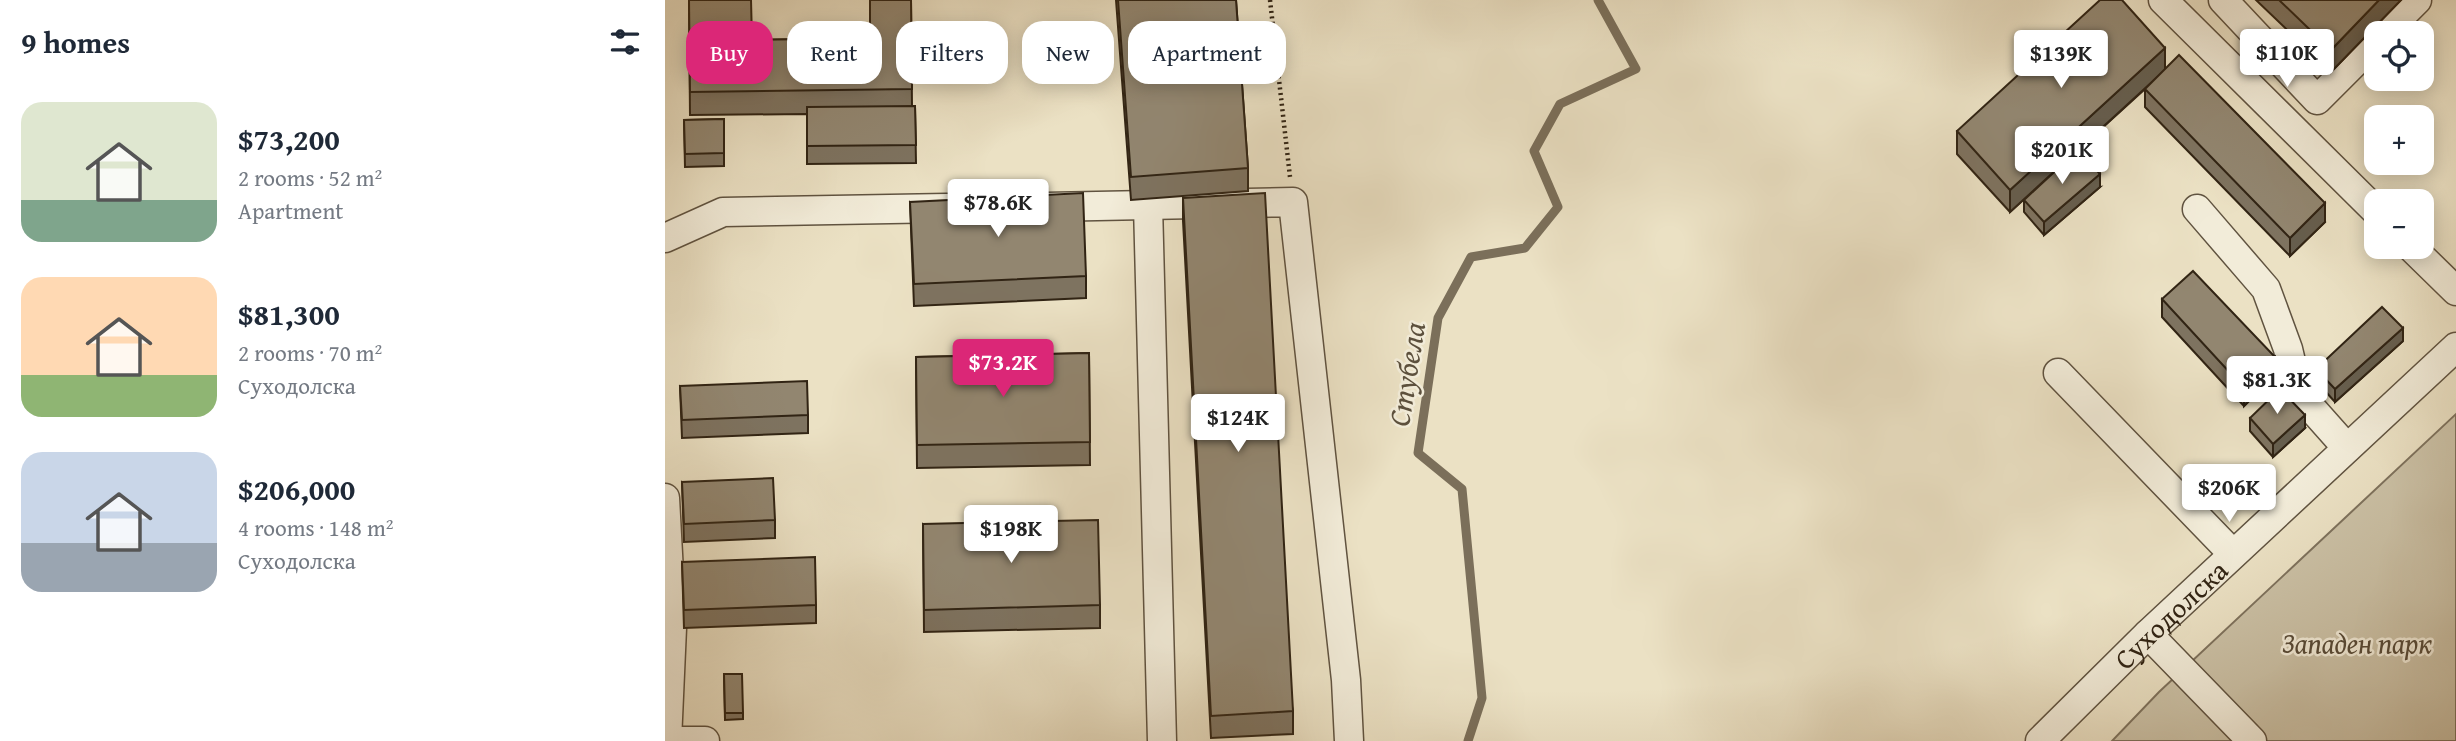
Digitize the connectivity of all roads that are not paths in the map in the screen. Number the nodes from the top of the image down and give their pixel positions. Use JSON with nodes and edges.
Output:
{"nodes":[{"id":1,"x":2163,"y":0,"type":"edge"},
{"id":2,"x":2223,"y":0,"type":"edge"},
{"id":3,"x":2417,"y":0,"type":"edge"},
{"id":4,"x":2396,"y":21,"type":"edge"},
{"id":5,"x":2364,"y":53,"type":"edge"},
{"id":6,"x":2364,"y":199,"type":"edge"},
{"id":7,"x":1148,"y":205,"type":"junction"},
{"id":8,"x":1025,"y":207,"type":"edge"},
{"id":9,"x":970,"y":208,"type":"edge"},
{"id":10,"x":2197,"y":209,"type":"dead end"},
{"id":11,"x":665,"y":238,"type":"edge"},
{"id":12,"x":2423,"y":259,"type":"edge"},
{"id":13,"x":2456,"y":291,"type":"edge"},
{"id":14,"x":2456,"y":347,"type":"edge"},
{"id":15,"x":2058,"y":373,"type":"dead end"},
{"id":16,"x":2347,"y":449,"type":"junction"},
{"id":17,"x":665,"y":498,"type":"edge"},
{"id":18,"x":2233,"y":554,"type":"junction"},
{"id":19,"x":2148,"y":634,"type":"junction"},
{"id":20,"x":667,"y":741,"type":"edge"},
{"id":21,"x":705,"y":741,"type":"edge"},
{"id":22,"x":1162,"y":741,"type":"edge"},
{"id":23,"x":1349,"y":741,"type":"edge"},
{"id":24,"x":2040,"y":741,"type":"edge"},
{"id":25,"x":2252,"y":741,"type":"edge"}],
"edges":[{"from":1,"to":6,"type":"street"},
{"from":2,"to":5,"type":"street"},
{"from":3,"to":4,"type":"street"},
{"from":7,"to":8,"type":"street"},
{"from":7,"to":22,"type":"street"},
{"from":7,"to":23,"type":"street"},
{"from":9,"to":11,"type":"street"},
{"from":10,"to":16,"type":"street"},
{"from":12,"to":13,"type":"street"},
{"from":14,"to":16,"type":"street","name":"Суходолска"},
{"from":15,"to":18,"type":"street"},
{"from":16,"to":18,"type":"street","name":"Суходолска"},
{"from":17,"to":20,"type":"street"},
{"from":18,"to":19,"type":"street","name":"Суходолска"},
{"from":19,"to":24,"type":"street","name":"Суходолска"},
{"from":19,"to":25,"type":"street"},
{"from":20,"to":21,"type":"street"}]}
